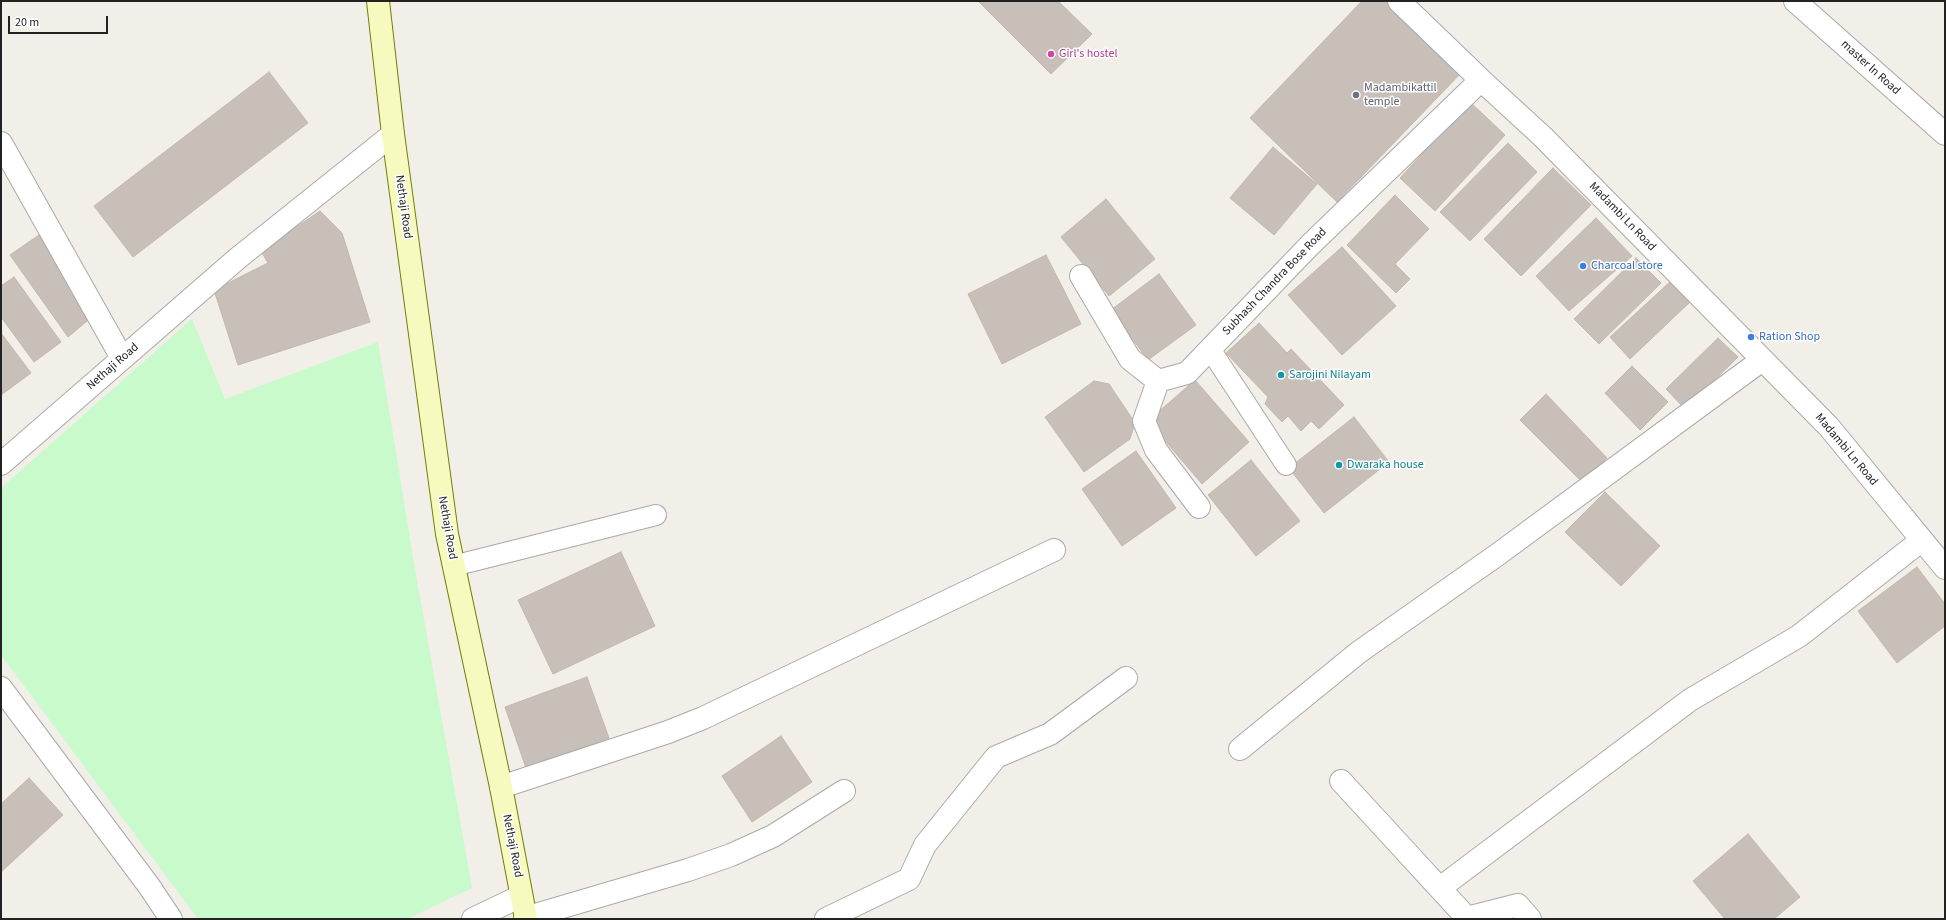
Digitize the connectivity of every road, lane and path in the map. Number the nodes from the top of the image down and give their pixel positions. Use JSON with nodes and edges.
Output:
{"nodes":[{"id":1,"x":378,"y":1,"type":"edge"},
{"id":2,"x":1399,"y":1,"type":"edge"},
{"id":3,"x":1795,"y":1,"type":"edge"},
{"id":4,"x":1481,"y":80,"type":"junction"},
{"id":5,"x":393,"y":134,"type":"junction"},
{"id":6,"x":1945,"y":134,"type":"edge"},
{"id":7,"x":1,"y":143,"type":"edge"},
{"id":8,"x":1081,"y":276,"type":"dead end"},
{"id":9,"x":1210,"y":349,"type":"junction"},
{"id":10,"x":122,"y":358,"type":"junction"},
{"id":11,"x":1762,"y":360,"type":"junction"},
{"id":12,"x":1158,"y":381,"type":"junction"},
{"id":13,"x":1,"y":464,"type":"edge"},
{"id":14,"x":1286,"y":465,"type":"dead end"},
{"id":15,"x":1198,"y":507,"type":"dead end"},
{"id":16,"x":656,"y":515,"type":"dead end"},
{"id":17,"x":1922,"y":540,"type":"junction"},
{"id":18,"x":1054,"y":550,"type":"dead end"},
{"id":19,"x":454,"y":566,"type":"junction"},
{"id":20,"x":1945,"y":568,"type":"edge"},
{"id":21,"x":1126,"y":678,"type":"dead end"},
{"id":22,"x":1,"y":688,"type":"edge"},
{"id":23,"x":1240,"y":749,"type":"dead end"},
{"id":24,"x":1341,"y":781,"type":"dead end"},
{"id":25,"x":501,"y":787,"type":"junction"},
{"id":26,"x":844,"y":791,"type":"dead end"},
{"id":27,"x":1440,"y":888,"type":"junction"},
{"id":28,"x":521,"y":896,"type":"junction"},
{"id":29,"x":526,"y":918,"type":"edge"},
{"id":30,"x":171,"y":919,"type":"edge"},
{"id":31,"x":473,"y":919,"type":"edge"},
{"id":32,"x":826,"y":919,"type":"edge"},
{"id":33,"x":1530,"y":919,"type":"edge"}],
"edges":[{"from":1,"to":5,"type":"street","name":"Nethaji Road"},
{"from":2,"to":4,"type":"street","name":"Madambi Ln Road"},
{"from":3,"to":6,"type":"street","name":"master ln Road"},
{"from":4,"to":9,"type":"street","name":"Subhash Chandra Bose Road"},
{"from":4,"to":11,"type":"street","name":"Madambi Ln Road"},
{"from":5,"to":10,"type":"street","name":"Nethaji Road"},
{"from":5,"to":19,"type":"street","name":"Nethaji Road"},
{"from":7,"to":10,"type":"street"},
{"from":8,"to":12,"type":"street"},
{"from":9,"to":12,"type":"street","name":"Subhash Chandra Bose Road"},
{"from":9,"to":14,"type":"lane"},
{"from":10,"to":13,"type":"street","name":"Nethaji Road"},
{"from":11,"to":17,"type":"street","name":"Madambi Ln Road"},
{"from":11,"to":23,"type":"street"},
{"from":12,"to":15,"type":"street"},
{"from":16,"to":19,"type":"lane"},
{"from":17,"to":20,"type":"street","name":"Madambi Ln Road"},
{"from":17,"to":27,"type":"street"},
{"from":18,"to":25,"type":"street"},
{"from":19,"to":25,"type":"street","name":"Nethaji Road"},
{"from":21,"to":32,"type":"street"},
{"from":22,"to":30,"type":"street"},
{"from":24,"to":27,"type":"street"},
{"from":25,"to":28,"type":"street","name":"Nethaji Road"},
{"from":26,"to":29,"type":"street"},
{"from":27,"to":33,"type":"street"},
{"from":28,"to":29,"type":"street","name":"Nethaji Road"},
{"from":28,"to":31,"type":"street"}]}
